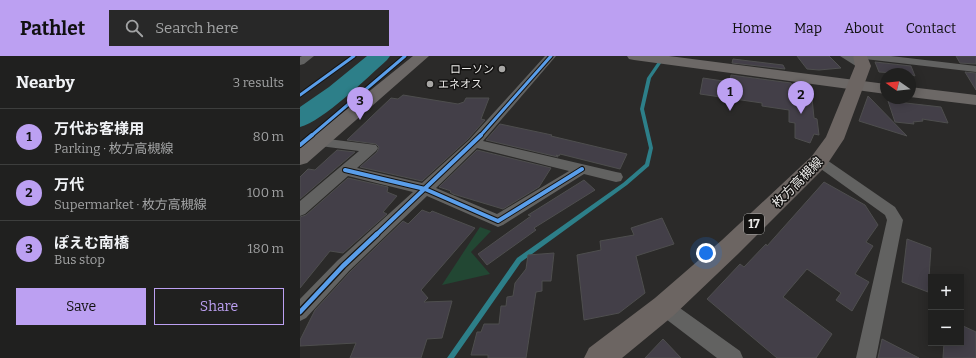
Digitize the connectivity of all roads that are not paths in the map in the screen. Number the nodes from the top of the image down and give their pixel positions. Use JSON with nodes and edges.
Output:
{"nodes":[{"id":1,"x":309,"y":56,"type":"edge"},
{"id":2,"x":422,"y":56,"type":"edge"},
{"id":3,"x":550,"y":56,"type":"edge"},
{"id":4,"x":634,"y":56,"type":"edge"},
{"id":5,"x":899,"y":58,"type":"edge"},
{"id":6,"x":300,"y":62,"type":"edge"},
{"id":7,"x":858,"y":64,"type":"edge"},
{"id":8,"x":976,"y":69,"type":"edge"},
{"id":9,"x":880,"y":83,"type":"edge"},
{"id":10,"x":916,"y":93,"type":"edge"},
{"id":11,"x":976,"y":100,"type":"edge"},
{"id":12,"x":320,"y":142,"type":"junction"},
{"id":13,"x":474,"y":143,"type":"junction"},
{"id":14,"x":300,"y":158,"type":"edge"},
{"id":15,"x":819,"y":161,"type":"junction"},
{"id":16,"x":582,"y":169,"type":"junction"},
{"id":17,"x":345,"y":170,"type":"junction"},
{"id":18,"x":616,"y":177,"type":"dead end"},
{"id":19,"x":425,"y":189,"type":"junction"},
{"id":20,"x":300,"y":210,"type":"edge"},
{"id":21,"x":664,"y":307,"type":"junction"},
{"id":22,"x":300,"y":312,"type":"edge"},
{"id":23,"x":599,"y":358,"type":"edge"},
{"id":24,"x":733,"y":358,"type":"edge"},
{"id":25,"x":866,"y":358,"type":"edge"}],
"edges":[{"from":1,"to":6,"type":"street"},
{"from":2,"to":12,"type":"street"},
{"from":3,"to":13,"type":"street"},
{"from":4,"to":7,"type":"street"},
{"from":5,"to":7,"type":"street"},
{"from":5,"to":8,"type":"street"},
{"from":7,"to":9,"type":"street"},
{"from":7,"to":15,"type":"main road","name":"枚方高槻線","number":"17"},
{"from":10,"to":11,"type":"street"},
{"from":12,"to":14,"type":"street"},
{"from":12,"to":17,"type":"street"},
{"from":13,"to":16,"type":"street"},
{"from":13,"to":19,"type":"street"},
{"from":15,"to":21,"type":"main road","name":"枚方高槻線","number":"17"},
{"from":15,"to":25,"type":"street"},
{"from":16,"to":18,"type":"street"},
{"from":16,"to":19,"type":"street"},
{"from":17,"to":19,"type":"street"},
{"from":17,"to":20,"type":"street"},
{"from":19,"to":22,"type":"street"},
{"from":21,"to":23,"type":"main road","name":"枚方高槻線","number":"17"},
{"from":21,"to":24,"type":"street"}]}
